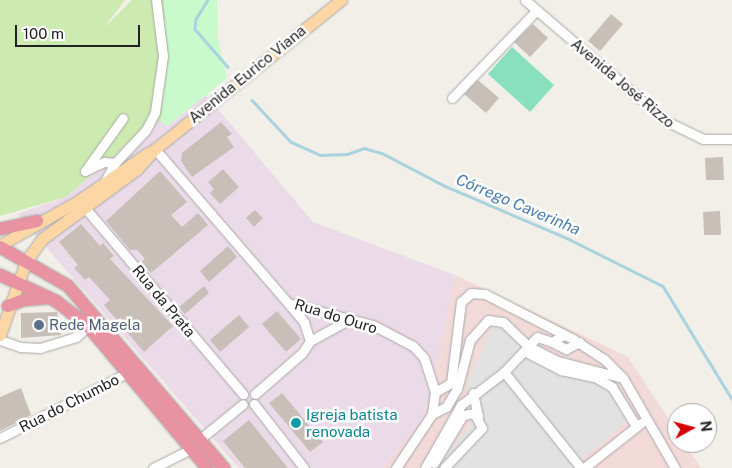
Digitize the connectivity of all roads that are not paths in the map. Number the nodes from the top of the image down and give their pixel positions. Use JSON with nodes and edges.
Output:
{"nodes":[{"id":1,"x":156,"y":0,"type":"edge"},
{"id":2,"x":341,"y":0,"type":"edge"},
{"id":3,"x":526,"y":0,"type":"edge"},
{"id":4,"x":537,"y":10,"type":"junction"},
{"id":5,"x":452,"y":98,"type":"dead end"},
{"id":6,"x":123,"y":118,"type":"dead end"},
{"id":7,"x":732,"y":139,"type":"edge"},
{"id":8,"x":154,"y":149,"type":"junction"},
{"id":9,"x":115,"y":163,"type":"junction"},
{"id":10,"x":105,"y":181,"type":"junction"},
{"id":11,"x":86,"y":209,"type":"junction"},
{"id":12,"x":37,"y":221,"type":"junction"},
{"id":13,"x":0,"y":229,"type":"edge"},
{"id":14,"x":0,"y":246,"type":"edge"},
{"id":15,"x":26,"y":261,"type":"junction"},
{"id":16,"x":0,"y":275,"type":"edge"},
{"id":17,"x":18,"y":281,"type":"junction"},
{"id":18,"x":52,"y":299,"type":"junction"},
{"id":19,"x":288,"y":303,"type":"junction"},
{"id":20,"x":4,"y":305,"type":"edge"},
{"id":21,"x":350,"y":319,"type":"junction"},
{"id":22,"x":88,"y":326,"type":"junction"},
{"id":23,"x":563,"y":334,"type":"junction"},
{"id":24,"x":0,"y":335,"type":"edge"},
{"id":25,"x":0,"y":340,"type":"edge"},
{"id":26,"x":310,"y":341,"type":"junction"},
{"id":27,"x":552,"y":342,"type":"junction"},
{"id":28,"x":579,"y":342,"type":"junction"},
{"id":29,"x":526,"y":348,"type":"junction"},
{"id":30,"x":132,"y":370,"type":"junction"},
{"id":31,"x":504,"y":372,"type":"junction"},
{"id":32,"x":623,"y":378,"type":"junction"},
{"id":33,"x":435,"y":392,"type":"junction"},
{"id":34,"x":473,"y":393,"type":"junction"},
{"id":35,"x":243,"y":394,"type":"junction"},
{"id":36,"x":255,"y":399,"type":"junction"},
{"id":37,"x":243,"y":404,"type":"junction"},
{"id":38,"x":432,"y":414,"type":"junction"},
{"id":39,"x":478,"y":416,"type":"junction"},
{"id":40,"x":646,"y":419,"type":"junction"},
{"id":41,"x":636,"y":426,"type":"junction"},
{"id":42,"x":0,"y":438,"type":"edge"},
{"id":43,"x":200,"y":439,"type":"junction"},
{"id":44,"x":191,"y":450,"type":"junction"},
{"id":45,"x":153,"y":468,"type":"edge"},
{"id":46,"x":207,"y":468,"type":"edge"},
{"id":47,"x":224,"y":468,"type":"edge"},
{"id":48,"x":304,"y":468,"type":"edge"},
{"id":49,"x":396,"y":468,"type":"edge"},
{"id":50,"x":425,"y":468,"type":"edge"},
{"id":51,"x":431,"y":468,"type":"edge"},
{"id":52,"x":444,"y":468,"type":"edge"},
{"id":53,"x":583,"y":468,"type":"edge"},
{"id":54,"x":675,"y":468,"type":"edge"}],
"edges":[{"from":1,"to":9,"type":"street"},
{"from":2,"to":8,"type":"main road","name":"Avenida Eurico Viana"},
{"from":3,"to":4,"type":"street","name":"Avenida José Rizzo"},
{"from":4,"to":5,"type":"street"},
{"from":4,"to":7,"type":"street","name":"Avenida José Rizzo"},
{"from":6,"to":9,"type":"street"},
{"from":8,"to":10,"type":"main road","name":"Avenida Eurico Viana"},
{"from":8,"to":11,"type":"main road","name":"Avenida Eurico Viana"},
{"from":8,"to":19,"type":"street","name":"Rua do Ouro"},
{"from":9,"to":10,"type":"street"},
{"from":10,"to":12,"type":"main road","name":"Avenida Eurico Viana"},
{"from":11,"to":15,"type":"main road","name":"Avenida Eurico Viana"},
{"from":11,"to":35,"type":"street","name":"Rua da Prata"},
{"from":12,"to":13,"type":"highway"},
{"from":12,"to":14,"type":"main road","name":"Avenida Eurico Viana"},
{"from":14,"to":15,"type":"highway"},
{"from":15,"to":17,"type":"main road","name":"Avenida Eurico Viana"},
{"from":15,"to":30,"type":"highway"},
{"from":16,"to":17,"type":"highway"},
{"from":17,"to":18,"type":"highway"},
{"from":17,"to":20,"type":"main road","name":"Avenida Eurico Viana"},
{"from":18,"to":20,"type":"highway"},
{"from":18,"to":22,"type":"highway"},
{"from":19,"to":21,"type":"street","name":"Rua do Ouro"},
{"from":19,"to":26,"type":"street"},
{"from":20,"to":24,"type":"main road","name":"Avenida Eurico Viana"},
{"from":21,"to":26,"type":"street"},
{"from":21,"to":33,"type":"street","name":"Rua do Ouro"},
{"from":22,"to":25,"type":"street"},
{"from":22,"to":30,"type":"highway"},
{"from":23,"to":27,"type":"street"},
{"from":23,"to":28,"type":"street"},
{"from":23,"to":33,"type":"street"},
{"from":26,"to":36,"type":"street"},
{"from":27,"to":28,"type":"street"},
{"from":27,"to":29,"type":"street"},
{"from":28,"to":32,"type":"street"},
{"from":29,"to":31,"type":"street"},
{"from":29,"to":32,"type":"street"},
{"from":29,"to":38,"type":"street"},
{"from":29,"to":41,"type":"street"},
{"from":30,"to":42,"type":"street","name":"Rua do Chumbo"},
{"from":30,"to":43,"type":"highway"},
{"from":30,"to":44,"type":"highway"},
{"from":31,"to":34,"type":"street"},
{"from":31,"to":53,"type":"street"},
{"from":32,"to":40,"type":"street"},
{"from":33,"to":38,"type":"street","name":"Rua do Ouro"},
{"from":34,"to":39,"type":"street"},
{"from":34,"to":50,"type":"street"},
{"from":35,"to":36,"type":"street"},
{"from":35,"to":37,"type":"street"},
{"from":36,"to":37,"type":"street"},
{"from":36,"to":48,"type":"street"},
{"from":37,"to":43,"type":"street"},
{"from":38,"to":49,"type":"street","name":"Rua do Ouro"},
{"from":39,"to":51,"type":"street"},
{"from":39,"to":52,"type":"street"},
{"from":40,"to":41,"type":"street"},
{"from":40,"to":54,"type":"street"},
{"from":41,"to":53,"type":"street"},
{"from":43,"to":47,"type":"highway"},
{"from":44,"to":45,"type":"street"},
{"from":44,"to":46,"type":"highway"}]}
